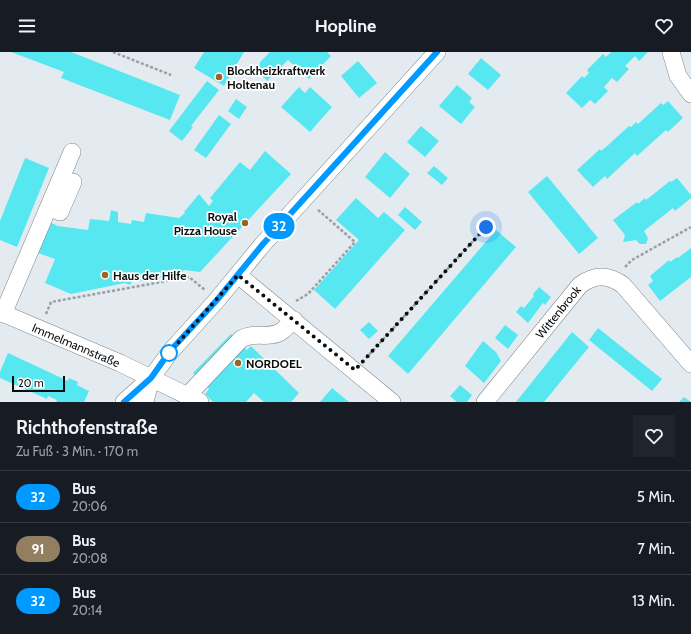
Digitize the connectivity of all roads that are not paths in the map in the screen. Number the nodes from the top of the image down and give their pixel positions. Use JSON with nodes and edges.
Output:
{"nodes":[{"id":1,"x":437,"y":52,"type":"edge"},
{"id":2,"x":671,"y":52,"type":"edge"},
{"id":3,"x":691,"y":94,"type":"edge"},
{"id":4,"x":72,"y":152,"type":"dead end"},
{"id":5,"x":73,"y":182,"type":"dead end"},
{"id":6,"x":49,"y":207,"type":"junction"},
{"id":7,"x":238,"y":275,"type":"junction"},
{"id":8,"x":1,"y":313,"type":"edge"},
{"id":9,"x":287,"y":314,"type":"junction"},
{"id":10,"x":691,"y":364,"type":"edge"},
{"id":11,"x":151,"y":378,"type":"junction"},
{"id":12,"x":194,"y":399,"type":"edge"},
{"id":13,"x":387,"y":401,"type":"edge"},
{"id":14,"x":124,"y":402,"type":"edge"},
{"id":15,"x":145,"y":402,"type":"edge"},
{"id":16,"x":485,"y":402,"type":"edge"}],
"edges":[{"from":1,"to":7,"type":"street"},
{"from":2,"to":3,"type":"street"},
{"from":4,"to":6,"type":"street"},
{"from":5,"to":6,"type":"street"},
{"from":6,"to":8,"type":"street"},
{"from":7,"to":9,"type":"street"},
{"from":7,"to":11,"type":"street"},
{"from":8,"to":11,"type":"street","name":"Immelmannstraße"},
{"from":9,"to":12,"type":"street"},
{"from":9,"to":13,"type":"street"},
{"from":10,"to":16,"type":"street","name":"Wittenbrook"},
{"from":11,"to":12,"type":"street","name":"Immelmannstraße"},
{"from":11,"to":14,"type":"street"},
{"from":11,"to":15,"type":"street"}]}
